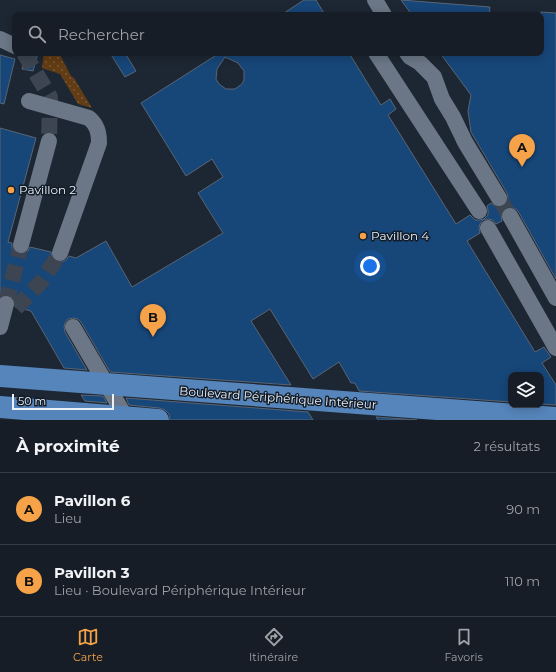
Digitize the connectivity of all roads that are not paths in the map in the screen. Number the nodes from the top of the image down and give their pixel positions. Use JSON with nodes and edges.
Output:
{"nodes":[{"id":1,"x":375,"y":0,"type":"edge"},
{"id":2,"x":386,"y":0,"type":"edge"},
{"id":3,"x":382,"y":12,"type":"edge"},
{"id":4,"x":384,"y":12,"type":"edge"},
{"id":5,"x":0,"y":39,"type":"edge"},
{"id":6,"x":12,"y":45,"type":"edge"},
{"id":7,"x":378,"y":56,"type":"edge"},
{"id":8,"x":409,"y":56,"type":"edge"},
{"id":9,"x":29,"y":101,"type":"dead end"},
{"id":10,"x":49,"y":140,"type":"tunnel mouth"},
{"id":11,"x":499,"y":198,"type":"tunnel mouth"},
{"id":12,"x":478,"y":211,"type":"dead end"},
{"id":13,"x":510,"y":216,"type":"tunnel mouth"},
{"id":14,"x":488,"y":228,"type":"dead end"},
{"id":15,"x":21,"y":245,"type":"tunnel mouth"},
{"id":16,"x":60,"y":253,"type":"tunnel mouth"},
{"id":17,"x":556,"y":298,"type":"edge"},
{"id":18,"x":11,"y":306,"type":"tunnel mouth"},
{"id":19,"x":0,"y":326,"type":"edge"},
{"id":20,"x":73,"y":327,"type":"dead end"},
{"id":21,"x":556,"y":348,"type":"edge"},
{"id":22,"x":0,"y":376,"type":"edge"},
{"id":23,"x":0,"y":407,"type":"edge"},
{"id":24,"x":556,"y":418,"type":"edge"},
{"id":25,"x":120,"y":420,"type":"edge"},
{"id":26,"x":158,"y":420,"type":"edge"}],
"edges":[{"from":1,"to":3,"type":"street"},
{"from":2,"to":4,"type":"street"},
{"from":5,"to":6,"type":"street"},
{"from":7,"to":12,"type":"street"},
{"from":8,"to":11,"type":"street"},
{"from":9,"to":16,"type":"street"},
{"from":10,"to":15,"type":"street"},
{"from":13,"to":17,"type":"street"},
{"from":14,"to":21,"type":"street"},
{"from":18,"to":19,"type":"street"},
{"from":20,"to":25,"type":"street"},
{"from":22,"to":24,"type":"highway","name":"Boulevard Périphérique Intérieur"},
{"from":23,"to":26,"type":"highway"}]}
